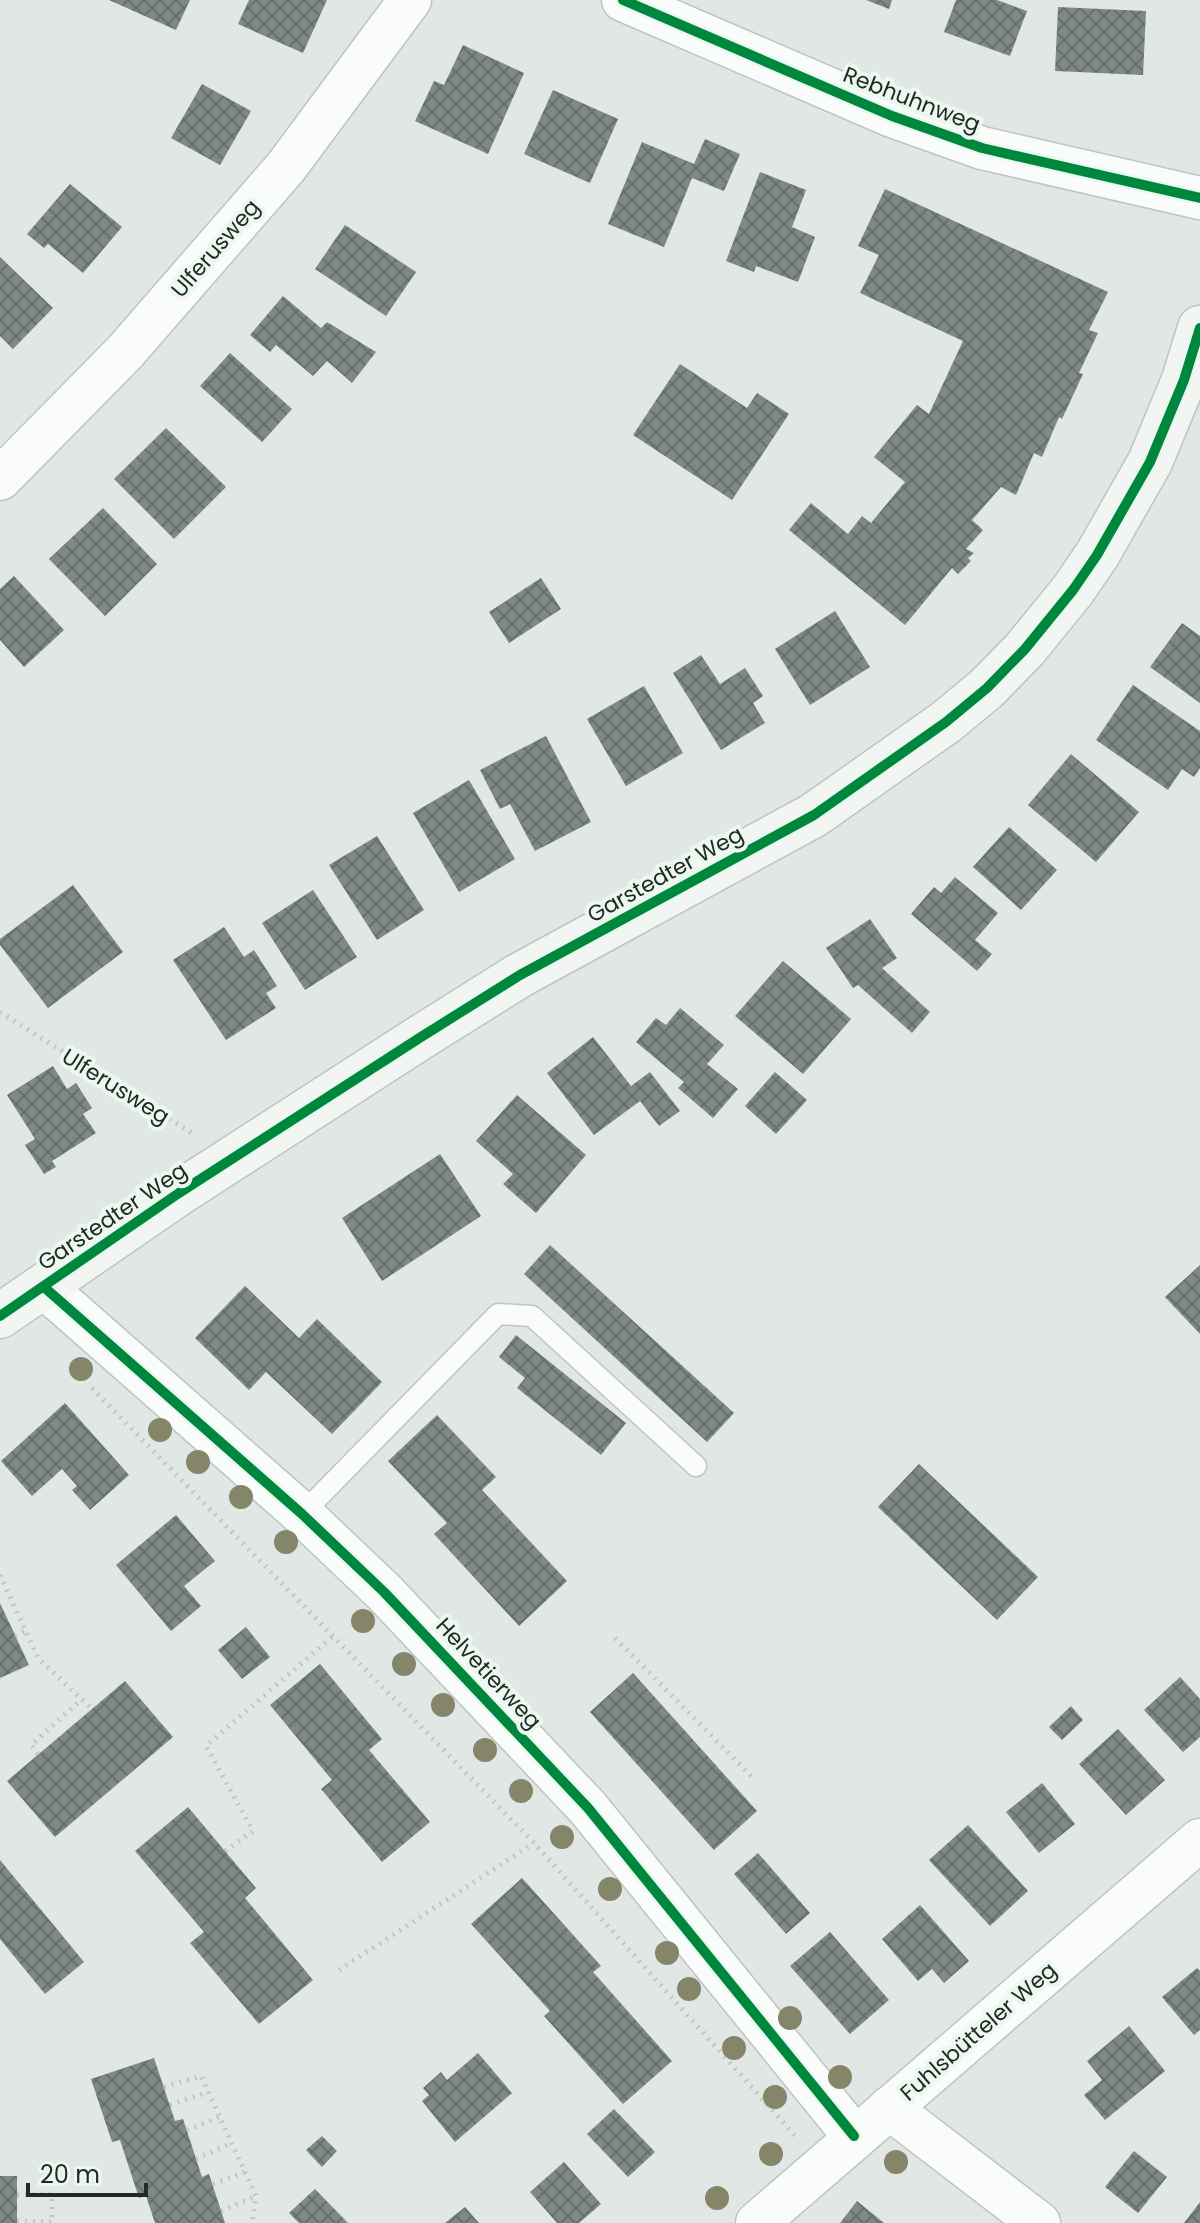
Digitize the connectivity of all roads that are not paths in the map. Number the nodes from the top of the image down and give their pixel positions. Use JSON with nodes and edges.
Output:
{"nodes":[{"id":1,"x":410,"y":0,"type":"edge"},
{"id":2,"x":623,"y":0,"type":"edge"},
{"id":3,"x":1200,"y":198,"type":"edge"},
{"id":4,"x":1200,"y":328,"type":"edge"},
{"id":5,"x":0,"y":479,"type":"edge"},
{"id":6,"x":44,"y":1287,"type":"junction"},
{"id":7,"x":0,"y":1316,"type":"edge"},
{"id":8,"x":696,"y":1466,"type":"dead end"},
{"id":9,"x":302,"y":1514,"type":"junction"},
{"id":10,"x":1200,"y":1840,"type":"edge"},
{"id":11,"x":889,"y":2108,"type":"junction"},
{"id":12,"x":854,"y":2136,"type":"junction"},
{"id":13,"x":757,"y":2223,"type":"edge"},
{"id":14,"x":1039,"y":2223,"type":"edge"}],
"edges":[{"from":1,"to":5,"type":"street","name":"Ulferusweg"},
{"from":2,"to":3,"type":"street","name":"Rebhuhnweg"},
{"from":4,"to":6,"type":"main road","name":"Garstedter Weg"},
{"from":6,"to":7,"type":"main road","name":"Garstedter Weg"},
{"from":6,"to":9,"type":"street","name":"Helvetierweg"},
{"from":8,"to":9,"type":"lane"},
{"from":9,"to":12,"type":"street","name":"Helvetierweg"},
{"from":10,"to":11,"type":"street","name":"Fuhlsbütteler Weg"},
{"from":11,"to":12,"type":"street","name":"Fuhlsbütteler Weg"},
{"from":11,"to":14,"type":"street"},
{"from":12,"to":13,"type":"street","name":"Fuhlsbütteler Weg"}]}
